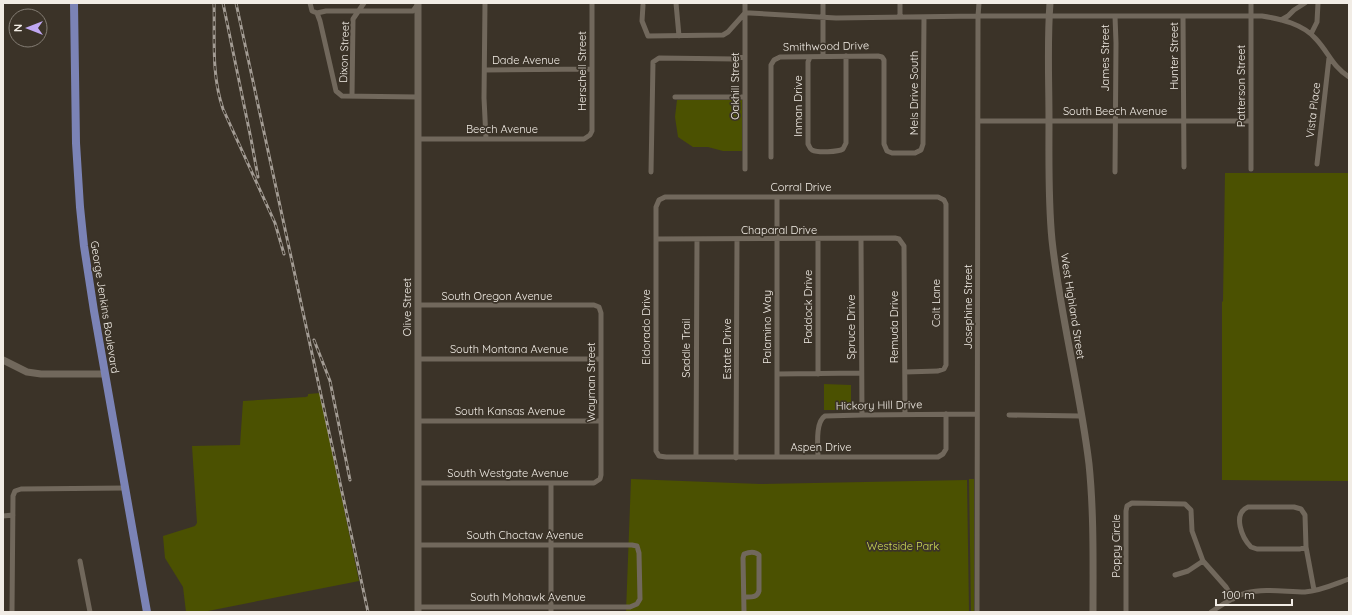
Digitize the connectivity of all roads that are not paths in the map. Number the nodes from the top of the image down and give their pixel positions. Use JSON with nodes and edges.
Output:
{"nodes":[{"id":1,"x":74,"y":3,"type":"edge"},
{"id":2,"x":310,"y":3,"type":"edge"},
{"id":3,"x":364,"y":3,"type":"edge"},
{"id":4,"x":484,"y":3,"type":"edge"},
{"id":5,"x":592,"y":3,"type":"edge"},
{"id":6,"x":676,"y":3,"type":"edge"},
{"id":7,"x":745,"y":3,"type":"edge"},
{"id":8,"x":823,"y":3,"type":"edge"},
{"id":9,"x":900,"y":3,"type":"edge"},
{"id":10,"x":979,"y":3,"type":"edge"},
{"id":11,"x":1050,"y":3,"type":"edge"},
{"id":12,"x":1251,"y":3,"type":"edge"},
{"id":13,"x":1305,"y":3,"type":"edge"},
{"id":14,"x":1318,"y":3,"type":"edge"},
{"id":15,"x":418,"y":4,"type":"edge"},
{"id":16,"x":643,"y":5,"type":"dead end"},
{"id":17,"x":359,"y":11,"type":"junction"},
{"id":18,"x":317,"y":13,"type":"junction"},
{"id":19,"x":745,"y":13,"type":"junction"},
{"id":20,"x":978,"y":16,"type":"junction"},
{"id":21,"x":1049,"y":16,"type":"junction"},
{"id":22,"x":1115,"y":16,"type":"junction"},
{"id":23,"x":1184,"y":16,"type":"junction"},
{"id":24,"x":1251,"y":16,"type":"junction"},
{"id":25,"x":823,"y":17,"type":"junction"},
{"id":26,"x":900,"y":17,"type":"junction"},
{"id":27,"x":924,"y":17,"type":"junction"},
{"id":28,"x":1281,"y":20,"type":"junction"},
{"id":29,"x":1311,"y":34,"type":"junction"},
{"id":30,"x":679,"y":36,"type":"junction"},
{"id":31,"x":745,"y":56,"type":"junction"},
{"id":32,"x":823,"y":56,"type":"junction"},
{"id":33,"x":846,"y":56,"type":"junction"},
{"id":34,"x":810,"y":57,"type":"junction"},
{"id":35,"x":882,"y":57,"type":"joint"},
{"id":36,"x":1329,"y":58,"type":"junction"},
{"id":37,"x":485,"y":70,"type":"junction"},
{"id":38,"x":592,"y":70,"type":"junction"},
{"id":39,"x":1349,"y":77,"type":"edge"},
{"id":40,"x":352,"y":96,"type":"junction"},
{"id":41,"x":418,"y":97,"type":"junction"},
{"id":42,"x":675,"y":97,"type":"dead end"},
{"id":43,"x":745,"y":98,"type":"junction"},
{"id":44,"x":978,"y":121,"type":"junction"},
{"id":45,"x":1049,"y":121,"type":"junction"},
{"id":46,"x":1251,"y":121,"type":"junction"},
{"id":47,"x":1115,"y":122,"type":"junction"},
{"id":48,"x":1185,"y":122,"type":"junction"},
{"id":49,"x":587,"y":138,"type":"joint"},
{"id":50,"x":418,"y":139,"type":"junction"},
{"id":51,"x":486,"y":139,"type":"junction"},
{"id":52,"x":771,"y":157,"type":"dead end"},
{"id":53,"x":1317,"y":164,"type":"dead end"},
{"id":54,"x":1184,"y":167,"type":"dead end"},
{"id":55,"x":745,"y":168,"type":"dead end"},
{"id":56,"x":1251,"y":169,"type":"dead end"},
{"id":57,"x":651,"y":172,"type":"dead end"},
{"id":58,"x":1115,"y":172,"type":"dead end"},
{"id":59,"x":777,"y":197,"type":"junction"},
{"id":60,"x":943,"y":199,"type":"joint"},
{"id":61,"x":659,"y":200,"type":"joint"},
{"id":62,"x":656,"y":239,"type":"junction"},
{"id":63,"x":861,"y":239,"type":"junction"},
{"id":64,"x":697,"y":240,"type":"junction"},
{"id":65,"x":737,"y":240,"type":"junction"},
{"id":66,"x":777,"y":240,"type":"junction"},
{"id":67,"x":818,"y":240,"type":"junction"},
{"id":68,"x":901,"y":241,"type":"joint"},
{"id":69,"x":418,"y":305,"type":"junction"},
{"id":70,"x":575,"y":305,"type":"joint"},
{"id":71,"x":418,"y":359,"type":"junction"},
{"id":72,"x":601,"y":359,"type":"junction"},
{"id":73,"x":3,"y":360,"type":"edge"},
{"id":74,"x":905,"y":372,"type":"junction"},
{"id":75,"x":861,"y":373,"type":"junction"},
{"id":76,"x":104,"y":374,"type":"junction"},
{"id":77,"x":777,"y":374,"type":"junction"},
{"id":78,"x":818,"y":374,"type":"junction"},
{"id":79,"x":905,"y":414,"type":"junction"},
{"id":80,"x":946,"y":414,"type":"junction"},
{"id":81,"x":978,"y":414,"type":"junction"},
{"id":82,"x":862,"y":415,"type":"junction"},
{"id":83,"x":1009,"y":415,"type":"dead end"},
{"id":84,"x":1081,"y":416,"type":"junction"},
{"id":85,"x":418,"y":421,"type":"junction"},
{"id":86,"x":601,"y":421,"type":"junction"},
{"id":87,"x":658,"y":454,"type":"joint"},
{"id":88,"x":696,"y":457,"type":"junction"},
{"id":89,"x":777,"y":457,"type":"junction"},
{"id":90,"x":818,"y":457,"type":"junction"},
{"id":91,"x":736,"y":458,"type":"junction"},
{"id":92,"x":598,"y":481,"type":"joint"},
{"id":93,"x":418,"y":483,"type":"junction"},
{"id":94,"x":551,"y":483,"type":"junction"},
{"id":95,"x":125,"y":488,"type":"junction"},
{"id":96,"x":13,"y":515,"type":"junction"},
{"id":97,"x":3,"y":516,"type":"edge"},
{"id":98,"x":418,"y":545,"type":"junction"},
{"id":99,"x":551,"y":545,"type":"junction"},
{"id":100,"x":1306,"y":547,"type":"junction"},
{"id":101,"x":80,"y":561,"type":"dead end"},
{"id":102,"x":1203,"y":561,"type":"junction"},
{"id":103,"x":1175,"y":576,"type":"dead end"},
{"id":104,"x":1349,"y":579,"type":"edge"},
{"id":105,"x":1314,"y":590,"type":"junction"},
{"id":106,"x":744,"y":597,"type":"junction"},
{"id":107,"x":1233,"y":599,"type":"junction"},
{"id":108,"x":637,"y":604,"type":"joint"},
{"id":109,"x":551,"y":609,"type":"edge"},
{"id":110,"x":418,"y":610,"type":"edge"},
{"id":111,"x":12,"y":612,"type":"edge"},
{"id":112,"x":90,"y":612,"type":"edge"},
{"id":113,"x":147,"y":612,"type":"edge"},
{"id":114,"x":744,"y":612,"type":"edge"},
{"id":115,"x":977,"y":612,"type":"edge"},
{"id":116,"x":1093,"y":612,"type":"edge"},
{"id":117,"x":1126,"y":612,"type":"edge"},
{"id":118,"x":1212,"y":612,"type":"edge"}],
"edges":[{"from":1,"to":76,"type":"main road","name":"George Jenkins Boulevard"},
{"from":2,"to":18,"type":"street"},
{"from":3,"to":17,"type":"street","name":"Dixon Street"},
{"from":4,"to":37,"type":"street"},
{"from":5,"to":38,"type":"street","name":"Herschell Street"},
{"from":6,"to":30,"type":"street"},
{"from":7,"to":19,"type":"street","name":"Oakhill Street"},
{"from":8,"to":25,"type":"street"},
{"from":9,"to":26,"type":"street"},
{"from":10,"to":20,"type":"street","name":"Josephine Street"},
{"from":11,"to":21,"type":"street","name":"West Highland Street"},
{"from":12,"to":24,"type":"street","name":"Patterson Street"},
{"from":13,"to":28,"type":"street"},
{"from":14,"to":29,"type":"street"},
{"from":15,"to":17,"type":"street"},
{"from":15,"to":41,"type":"street","name":"Olive Street"},
{"from":16,"to":30,"type":"street"},
{"from":17,"to":18,"type":"street"},
{"from":17,"to":40,"type":"street","name":"Dixon Street"},
{"from":18,"to":40,"type":"street"},
{"from":19,"to":25,"type":"street"},
{"from":19,"to":30,"type":"street"},
{"from":19,"to":31,"type":"street","name":"Oakhill Street"},
{"from":20,"to":21,"type":"street"},
{"from":20,"to":27,"type":"street"},
{"from":20,"to":44,"type":"street","name":"Josephine Street"},
{"from":21,"to":22,"type":"street"},
{"from":21,"to":45,"type":"street","name":"West Highland Street"},
{"from":22,"to":23,"type":"street"},
{"from":22,"to":47,"type":"street","name":"James Street"},
{"from":23,"to":24,"type":"street"},
{"from":23,"to":48,"type":"street","name":"Hunter Street"},
{"from":24,"to":28,"type":"street"},
{"from":24,"to":46,"type":"street","name":"Patterson Street"},
{"from":25,"to":26,"type":"street"},
{"from":25,"to":32,"type":"street"},
{"from":26,"to":27,"type":"street"},
{"from":27,"to":35,"type":"street","name":"Mels Drive South"},
{"from":28,"to":29,"type":"street"},
{"from":29,"to":36,"type":"street"},
{"from":31,"to":43,"type":"street","name":"Oakhill Street"},
{"from":31,"to":57,"type":"street"},
{"from":32,"to":33,"type":"street","name":"Smithwood Drive"},
{"from":32,"to":34,"type":"street","name":"Smithwood Drive"},
{"from":33,"to":34,"type":"street","name":"Inman Drive"},
{"from":33,"to":35,"type":"street","name":"Smithwood Drive"},
{"from":34,"to":52,"type":"street","name":"Smithwood Drive"},
{"from":36,"to":39,"type":"street"},
{"from":36,"to":53,"type":"street","name":"Vista Place"},
{"from":37,"to":38,"type":"street","name":"Dade Avenue"},
{"from":37,"to":51,"type":"street"},
{"from":38,"to":49,"type":"street","name":"Herschell Street"},
{"from":40,"to":41,"type":"street"},
{"from":41,"to":50,"type":"street","name":"Olive Street"},
{"from":42,"to":43,"type":"street"},
{"from":43,"to":55,"type":"street","name":"Oakhill Street"},
{"from":44,"to":45,"type":"street","name":"South Beech Avenue"},
{"from":44,"to":81,"type":"street","name":"Josephine Street"},
{"from":45,"to":47,"type":"street","name":"South Beech Avenue"},
{"from":45,"to":84,"type":"street","name":"West Highland Street"},
{"from":46,"to":48,"type":"street","name":"South Beech Avenue"},
{"from":46,"to":56,"type":"street","name":"Patterson Street"},
{"from":47,"to":48,"type":"street","name":"South Beech Avenue"},
{"from":47,"to":58,"type":"street","name":"James Street"},
{"from":48,"to":54,"type":"street","name":"Hunter Street"},
{"from":49,"to":51,"type":"street","name":"Beech Avenue"},
{"from":50,"to":51,"type":"street","name":"Beech Avenue"},
{"from":50,"to":69,"type":"street","name":"Olive Street"},
{"from":59,"to":60,"type":"street","name":"Corral Drive"},
{"from":59,"to":61,"type":"street","name":"Corral Drive"},
{"from":59,"to":66,"type":"street","name":"Palamino Way"},
{"from":60,"to":74,"type":"street","name":"Colt Lane"},
{"from":61,"to":62,"type":"street","name":"Eldorado Drive"},
{"from":62,"to":64,"type":"street","name":"Chaparal Drive"},
{"from":62,"to":87,"type":"street","name":"Eldorado Drive"},
{"from":63,"to":67,"type":"street","name":"Chaparal Drive"},
{"from":63,"to":68,"type":"street","name":"Chaparal Drive"},
{"from":63,"to":75,"type":"street","name":"Spruce Drive"},
{"from":64,"to":65,"type":"street","name":"Chaparal Drive"},
{"from":64,"to":88,"type":"street","name":"Saddle Trail"},
{"from":65,"to":66,"type":"street","name":"Chaparal Drive"},
{"from":65,"to":91,"type":"street","name":"Estate Drive"},
{"from":66,"to":67,"type":"street","name":"Chaparal Drive"},
{"from":66,"to":77,"type":"street","name":"Palamino Way"},
{"from":67,"to":78,"type":"street","name":"Paddock Drive"},
{"from":68,"to":74,"type":"street","name":"Remuda Drive"},
{"from":69,"to":70,"type":"street","name":"South Oregon Avenue"},
{"from":69,"to":71,"type":"street","name":"Olive Street"},
{"from":70,"to":72,"type":"street","name":"Wayman Street"},
{"from":71,"to":72,"type":"street","name":"South Montana Avenue"},
{"from":71,"to":85,"type":"street","name":"Olive Street"},
{"from":72,"to":86,"type":"street","name":"Wayman Street"},
{"from":73,"to":76,"type":"street"},
{"from":74,"to":79,"type":"street","name":"Remuda Drive"},
{"from":75,"to":78,"type":"street"},
{"from":75,"to":82,"type":"street","name":"Spruce Drive"},
{"from":76,"to":95,"type":"main road","name":"George Jenkins Boulevard"},
{"from":77,"to":78,"type":"street"},
{"from":77,"to":89,"type":"street","name":"Palamino Way"},
{"from":79,"to":80,"type":"street","name":"Hickory Hill Drive"},
{"from":79,"to":82,"type":"street","name":"Hickory Hill Drive"},
{"from":80,"to":81,"type":"street","name":"Hickory Hill Drive"},
{"from":80,"to":90,"type":"street","name":"Aspen Drive"},
{"from":81,"to":115,"type":"street","name":"Josephine Street"},
{"from":82,"to":90,"type":"street","name":"Hickory Hill Drive"},
{"from":83,"to":84,"type":"street"},
{"from":84,"to":116,"type":"street","name":"West Highland Street"},
{"from":85,"to":86,"type":"street","name":"South Kansas Avenue"},
{"from":85,"to":93,"type":"street","name":"Olive Street"},
{"from":86,"to":92,"type":"street","name":"Wayman Street"},
{"from":87,"to":88,"type":"street","name":"Aspen Drive"},
{"from":88,"to":91,"type":"street","name":"Aspen Drive"},
{"from":89,"to":90,"type":"street","name":"Aspen Drive"},
{"from":89,"to":91,"type":"street","name":"Aspen Drive"},
{"from":92,"to":94,"type":"street","name":"South Westgate Avenue"},
{"from":93,"to":94,"type":"street","name":"South Westgate Avenue"},
{"from":93,"to":98,"type":"street","name":"Olive Street"},
{"from":94,"to":99,"type":"street"},
{"from":95,"to":96,"type":"street"},
{"from":95,"to":113,"type":"main road","name":"George Jenkins Boulevard"},
{"from":96,"to":97,"type":"street"},
{"from":96,"to":111,"type":"street"},
{"from":98,"to":99,"type":"street","name":"South Choctaw Avenue"},
{"from":98,"to":110,"type":"street","name":"Olive Street"},
{"from":99,"to":108,"type":"street","name":"South Choctaw Avenue"},
{"from":99,"to":109,"type":"street"},
{"from":100,"to":100,"type":"street"},
{"from":100,"to":105,"type":"street"},
{"from":101,"to":112,"type":"street"},
{"from":102,"to":103,"type":"street"},
{"from":102,"to":107,"type":"street","name":"Poppy Circle"},
{"from":102,"to":117,"type":"street","name":"Poppy Circle"},
{"from":104,"to":105,"type":"street"},
{"from":105,"to":107,"type":"street"},
{"from":106,"to":106,"type":"street"},
{"from":106,"to":114,"type":"street"},
{"from":107,"to":118,"type":"street"},
{"from":108,"to":109,"type":"street","name":"South Mohawk Avenue"},
{"from":109,"to":110,"type":"street","name":"South Mohawk Avenue"}]}
